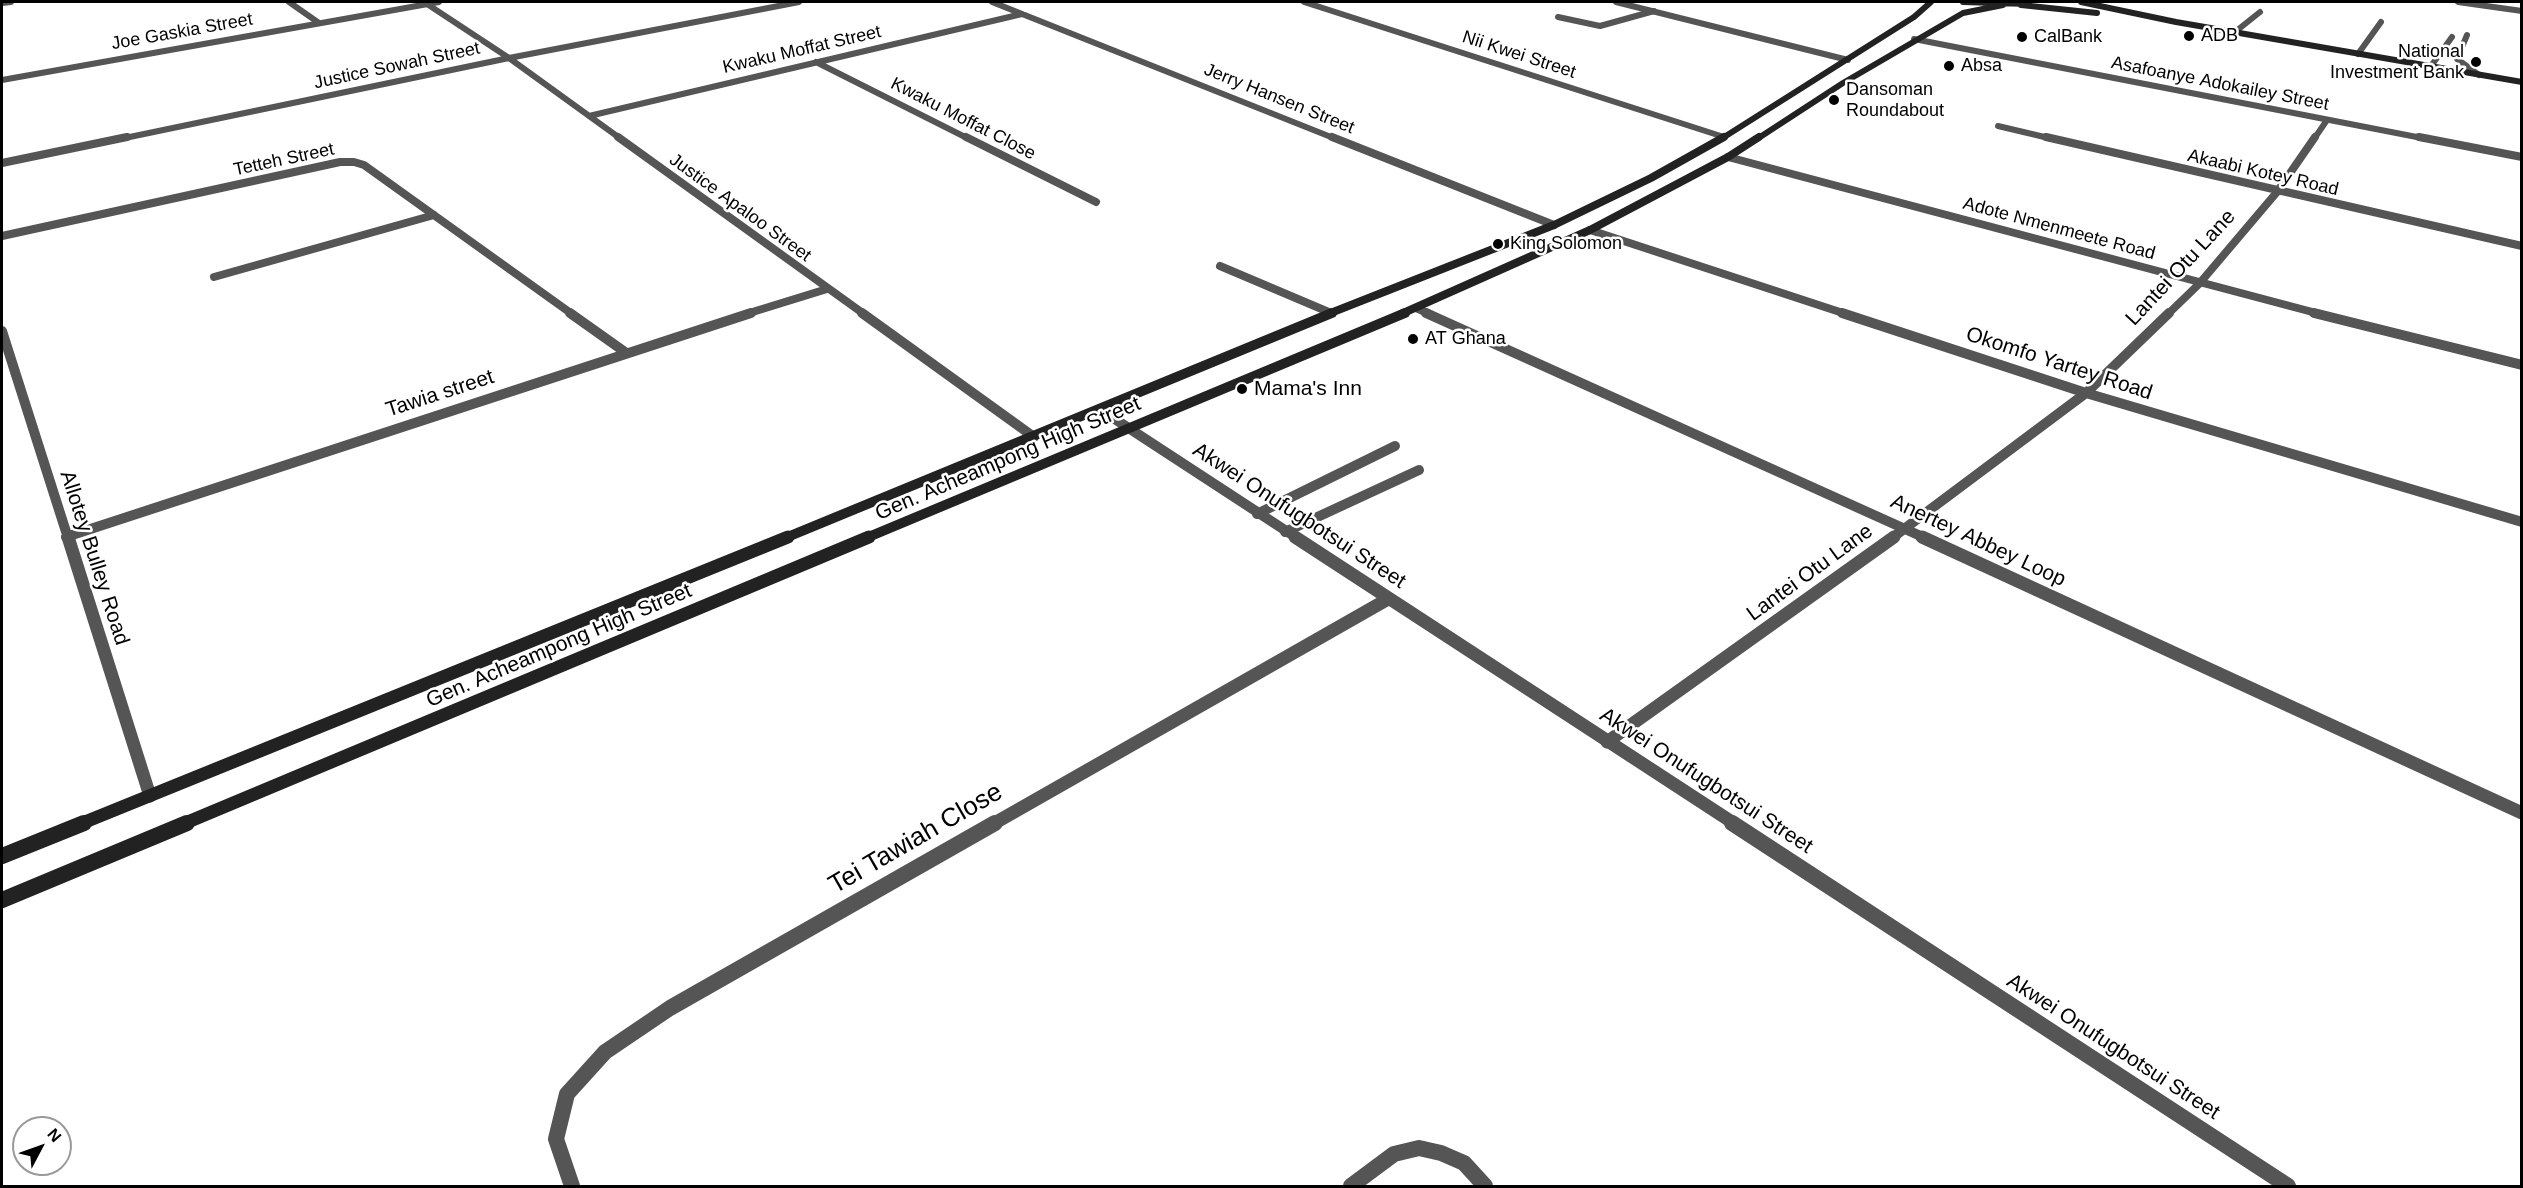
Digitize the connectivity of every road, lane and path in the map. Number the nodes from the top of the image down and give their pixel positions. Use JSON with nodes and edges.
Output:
{"nodes":[{"id":1,"x":11,"y":2,"type":"edge"},
{"id":2,"x":289,"y":2,"type":"edge"},
{"id":3,"x":439,"y":2,"type":"edge"},
{"id":4,"x":799,"y":2,"type":"edge"},
{"id":5,"x":992,"y":2,"type":"edge"},
{"id":6,"x":1304,"y":2,"type":"edge"},
{"id":7,"x":1617,"y":2,"type":"edge"},
{"id":8,"x":1931,"y":2,"type":"edge"},
{"id":9,"x":1963,"y":2,"type":"edge"},
{"id":10,"x":2039,"y":2,"type":"edge"},
{"id":11,"x":2081,"y":2,"type":"edge"},
{"id":12,"x":2458,"y":2,"type":"edge"},
{"id":13,"x":2,"y":3,"type":"edge"},
{"id":14,"x":427,"y":4,"type":"junction"},
{"id":15,"x":2003,"y":5,"type":"junction"},
{"id":16,"x":2021,"y":5,"type":"junction"},
{"id":17,"x":1654,"y":11,"type":"junction"},
{"id":18,"x":2522,"y":11,"type":"edge"},
{"id":19,"x":2260,"y":12,"type":"dead end"},
{"id":20,"x":1022,"y":14,"type":"junction"},
{"id":21,"x":1558,"y":17,"type":"dead end"},
{"id":22,"x":319,"y":22,"type":"junction"},
{"id":23,"x":2176,"y":22,"type":"junction"},
{"id":24,"x":2381,"y":22,"type":"dead end"},
{"id":25,"x":2235,"y":32,"type":"junction"},
{"id":26,"x":2467,"y":35,"type":"dead end"},
{"id":27,"x":2452,"y":37,"type":"dead end"},
{"id":28,"x":1914,"y":39,"type":"junction"},
{"id":29,"x":2358,"y":54,"type":"junction"},
{"id":30,"x":509,"y":58,"type":"junction"},
{"id":31,"x":1848,"y":60,"type":"junction"},
{"id":32,"x":816,"y":62,"type":"junction"},
{"id":33,"x":2431,"y":66,"type":"junction"},
{"id":34,"x":2479,"y":75,"type":"junction"},
{"id":35,"x":2,"y":80,"type":"edge"},
{"id":36,"x":2522,"y":82,"type":"edge"},
{"id":37,"x":589,"y":116,"type":"junction"},
{"id":38,"x":2327,"y":120,"type":"junction"},
{"id":39,"x":1998,"y":126,"type":"dead end"},
{"id":40,"x":1724,"y":137,"type":"junction"},
{"id":41,"x":1728,"y":157,"type":"junction"},
{"id":42,"x":2522,"y":157,"type":"edge"},
{"id":43,"x":2,"y":163,"type":"edge"},
{"id":44,"x":2277,"y":192,"type":"junction"},
{"id":45,"x":1095,"y":202,"type":"dead end"},
{"id":46,"x":434,"y":215,"type":"junction"},
{"id":47,"x":1554,"y":225,"type":"junction"},
{"id":48,"x":1590,"y":230,"type":"junction"},
{"id":49,"x":2,"y":236,"type":"edge"},
{"id":50,"x":2522,"y":246,"type":"edge"},
{"id":51,"x":1220,"y":266,"type":"dead end"},
{"id":52,"x":214,"y":277,"type":"dead end"},
{"id":53,"x":2199,"y":284,"type":"junction"},
{"id":54,"x":827,"y":289,"type":"junction"},
{"id":55,"x":1416,"y":308,"type":"junction"},
{"id":56,"x":1331,"y":313,"type":"junction"},
{"id":57,"x":2,"y":334,"type":"edge"},
{"id":58,"x":625,"y":352,"type":"junction"},
{"id":59,"x":2522,"y":365,"type":"edge"},
{"id":60,"x":2086,"y":393,"type":"junction"},
{"id":61,"x":1101,"y":410,"type":"junction"},
{"id":62,"x":1129,"y":430,"type":"junction"},
{"id":63,"x":1034,"y":437,"type":"junction"},
{"id":64,"x":1395,"y":446,"type":"dead end"},
{"id":65,"x":1419,"y":470,"type":"dead end"},
{"id":66,"x":1257,"y":514,"type":"junction"},
{"id":67,"x":2522,"y":522,"type":"edge"},
{"id":68,"x":1905,"y":529,"type":"junction"},
{"id":69,"x":1285,"y":532,"type":"junction"},
{"id":70,"x":66,"y":537,"type":"junction"},
{"id":71,"x":1388,"y":599,"type":"junction"},
{"id":72,"x":1607,"y":742,"type":"junction"},
{"id":73,"x":150,"y":796,"type":"junction"},
{"id":74,"x":2522,"y":813,"type":"edge"},
{"id":75,"x":2,"y":856,"type":"edge"},
{"id":76,"x":2,"y":900,"type":"edge"},
{"id":77,"x":572,"y":1186,"type":"edge"},
{"id":78,"x":1351,"y":1186,"type":"edge"},
{"id":79,"x":1485,"y":1186,"type":"edge"},
{"id":80,"x":2288,"y":1186,"type":"edge"}],
"edges":[{"from":1,"to":13,"type":"street"},
{"from":2,"to":22,"type":"street"},
{"from":3,"to":14,"type":"street","name":"Joe Gaskia Street"},
{"from":4,"to":30,"type":"street","name":"Justice Sowah Street"},
{"from":5,"to":20,"type":"street","name":"Jerry Hansen Street"},
{"from":6,"to":40,"type":"street","name":"Nii Kwei Street"},
{"from":7,"to":17,"type":"street"},
{"from":8,"to":31,"type":"main road","name":"Gen. Acheampong High Street"},
{"from":9,"to":15,"type":"main road"},
{"from":10,"to":16,"type":"main road"},
{"from":11,"to":23,"type":"main road"},
{"from":12,"to":18,"type":"street"},
{"from":14,"to":22,"type":"street","name":"Joe Gaskia Street"},
{"from":14,"to":30,"type":"street","name":"Justice Apaloo Street"},
{"from":15,"to":16,"type":"main road"},
{"from":15,"to":28,"type":"main road","name":"Gen. Acheampong High Street"},
{"from":16,"to":23,"type":"main road"},
{"from":17,"to":21,"type":"street"},
{"from":17,"to":31,"type":"street"},
{"from":19,"to":25,"type":"street"},
{"from":20,"to":32,"type":"street","name":"Kwaku Moffat Street"},
{"from":20,"to":47,"type":"street","name":"Jerry Hansen Street"},
{"from":22,"to":35,"type":"street","name":"Joe Gaskia Street"},
{"from":23,"to":25,"type":"main road"},
{"from":24,"to":29,"type":"street"},
{"from":25,"to":29,"type":"main road"},
{"from":26,"to":34,"type":"street"},
{"from":27,"to":33,"type":"street"},
{"from":28,"to":38,"type":"street","name":"Asafoanye Adokailey Street"},
{"from":28,"to":41,"type":"main road","name":"Gen. Acheampong High Street"},
{"from":29,"to":33,"type":"main road"},
{"from":30,"to":37,"type":"street","name":"Justice Apaloo Street"},
{"from":30,"to":43,"type":"street","name":"Justice Sowah Street"},
{"from":31,"to":40,"type":"main road","name":"Gen. Acheampong High Street"},
{"from":32,"to":37,"type":"street","name":"Kwaku Moffat Street"},
{"from":32,"to":45,"type":"street","name":"Kwaku Moffat Close"},
{"from":33,"to":34,"type":"main road"},
{"from":34,"to":36,"type":"main road"},
{"from":37,"to":54,"type":"street","name":"Justice Apaloo Street"},
{"from":38,"to":42,"type":"street","name":"Asafoanye Adokailey Street"},
{"from":38,"to":44,"type":"street","name":"Lantei Otu Lane"},
{"from":39,"to":44,"type":"street","name":"Akaabi Kotey Road"},
{"from":40,"to":47,"type":"main road","name":"Gen. Acheampong High Street"},
{"from":41,"to":48,"type":"main road","name":"Gen. Acheampong High Street"},
{"from":41,"to":53,"type":"street","name":"Adote Nmenmeete Road"},
{"from":44,"to":50,"type":"street","name":"Akaabi Kotey Road"},
{"from":44,"to":53,"type":"street","name":"Lantei Otu Lane"},
{"from":46,"to":49,"type":"street","name":"Tetteh Street"},
{"from":46,"to":52,"type":"street"},
{"from":46,"to":58,"type":"street","name":"Tetteh Street"},
{"from":47,"to":56,"type":"main road","name":"Gen. Acheampong High Street"},
{"from":48,"to":55,"type":"main road","name":"Gen. Acheampong High Street"},
{"from":48,"to":60,"type":"street","name":"Okomfo Yartey Road"},
{"from":51,"to":56,"type":"street"},
{"from":53,"to":59,"type":"street","name":"Adote Nmenmeete Road"},
{"from":53,"to":60,"type":"street","name":"Lantei Otu Lane"},
{"from":54,"to":58,"type":"street","name":"Tawia street"},
{"from":54,"to":63,"type":"street","name":"Justice Apaloo Street"},
{"from":55,"to":62,"type":"main road","name":"Gen. Acheampong High Street"},
{"from":55,"to":68,"type":"street","name":"Anertey Abbey Loop"},
{"from":56,"to":61,"type":"main road","name":"Gen. Acheampong High Street"},
{"from":57,"to":70,"type":"street","name":"Allotey Bulley Road"},
{"from":58,"to":70,"type":"street","name":"Tawia street"},
{"from":60,"to":67,"type":"street","name":"Okomfo Yartey Road"},
{"from":60,"to":68,"type":"street","name":"Lantei Otu Lane"},
{"from":61,"to":62,"type":"street","name":"Akwei Onufugbotsui Street"},
{"from":61,"to":63,"type":"main road","name":"Gen. Acheampong High Street"},
{"from":62,"to":66,"type":"street","name":"Akwei Onufugbotsui Street"},
{"from":62,"to":76,"type":"main road","name":"Gen. Acheampong High Street"},
{"from":63,"to":73,"type":"main road","name":"Gen. Acheampong High Street"},
{"from":64,"to":66,"type":"street"},
{"from":65,"to":69,"type":"street"},
{"from":66,"to":69,"type":"street","name":"Akwei Onufugbotsui Street"},
{"from":68,"to":72,"type":"street","name":"Lantei Otu Lane"},
{"from":68,"to":74,"type":"street","name":"Anertey Abbey Loop"},
{"from":69,"to":71,"type":"street","name":"Akwei Onufugbotsui Street"},
{"from":70,"to":73,"type":"street","name":"Allotey Bulley Road"},
{"from":71,"to":72,"type":"street","name":"Akwei Onufugbotsui Street"},
{"from":71,"to":77,"type":"street","name":"Tei Tawiah Close"},
{"from":72,"to":80,"type":"street","name":"Akwei Onufugbotsui Street"},
{"from":73,"to":75,"type":"main road","name":"Gen. Acheampong High Street"},
{"from":78,"to":79,"type":"street"}]}
